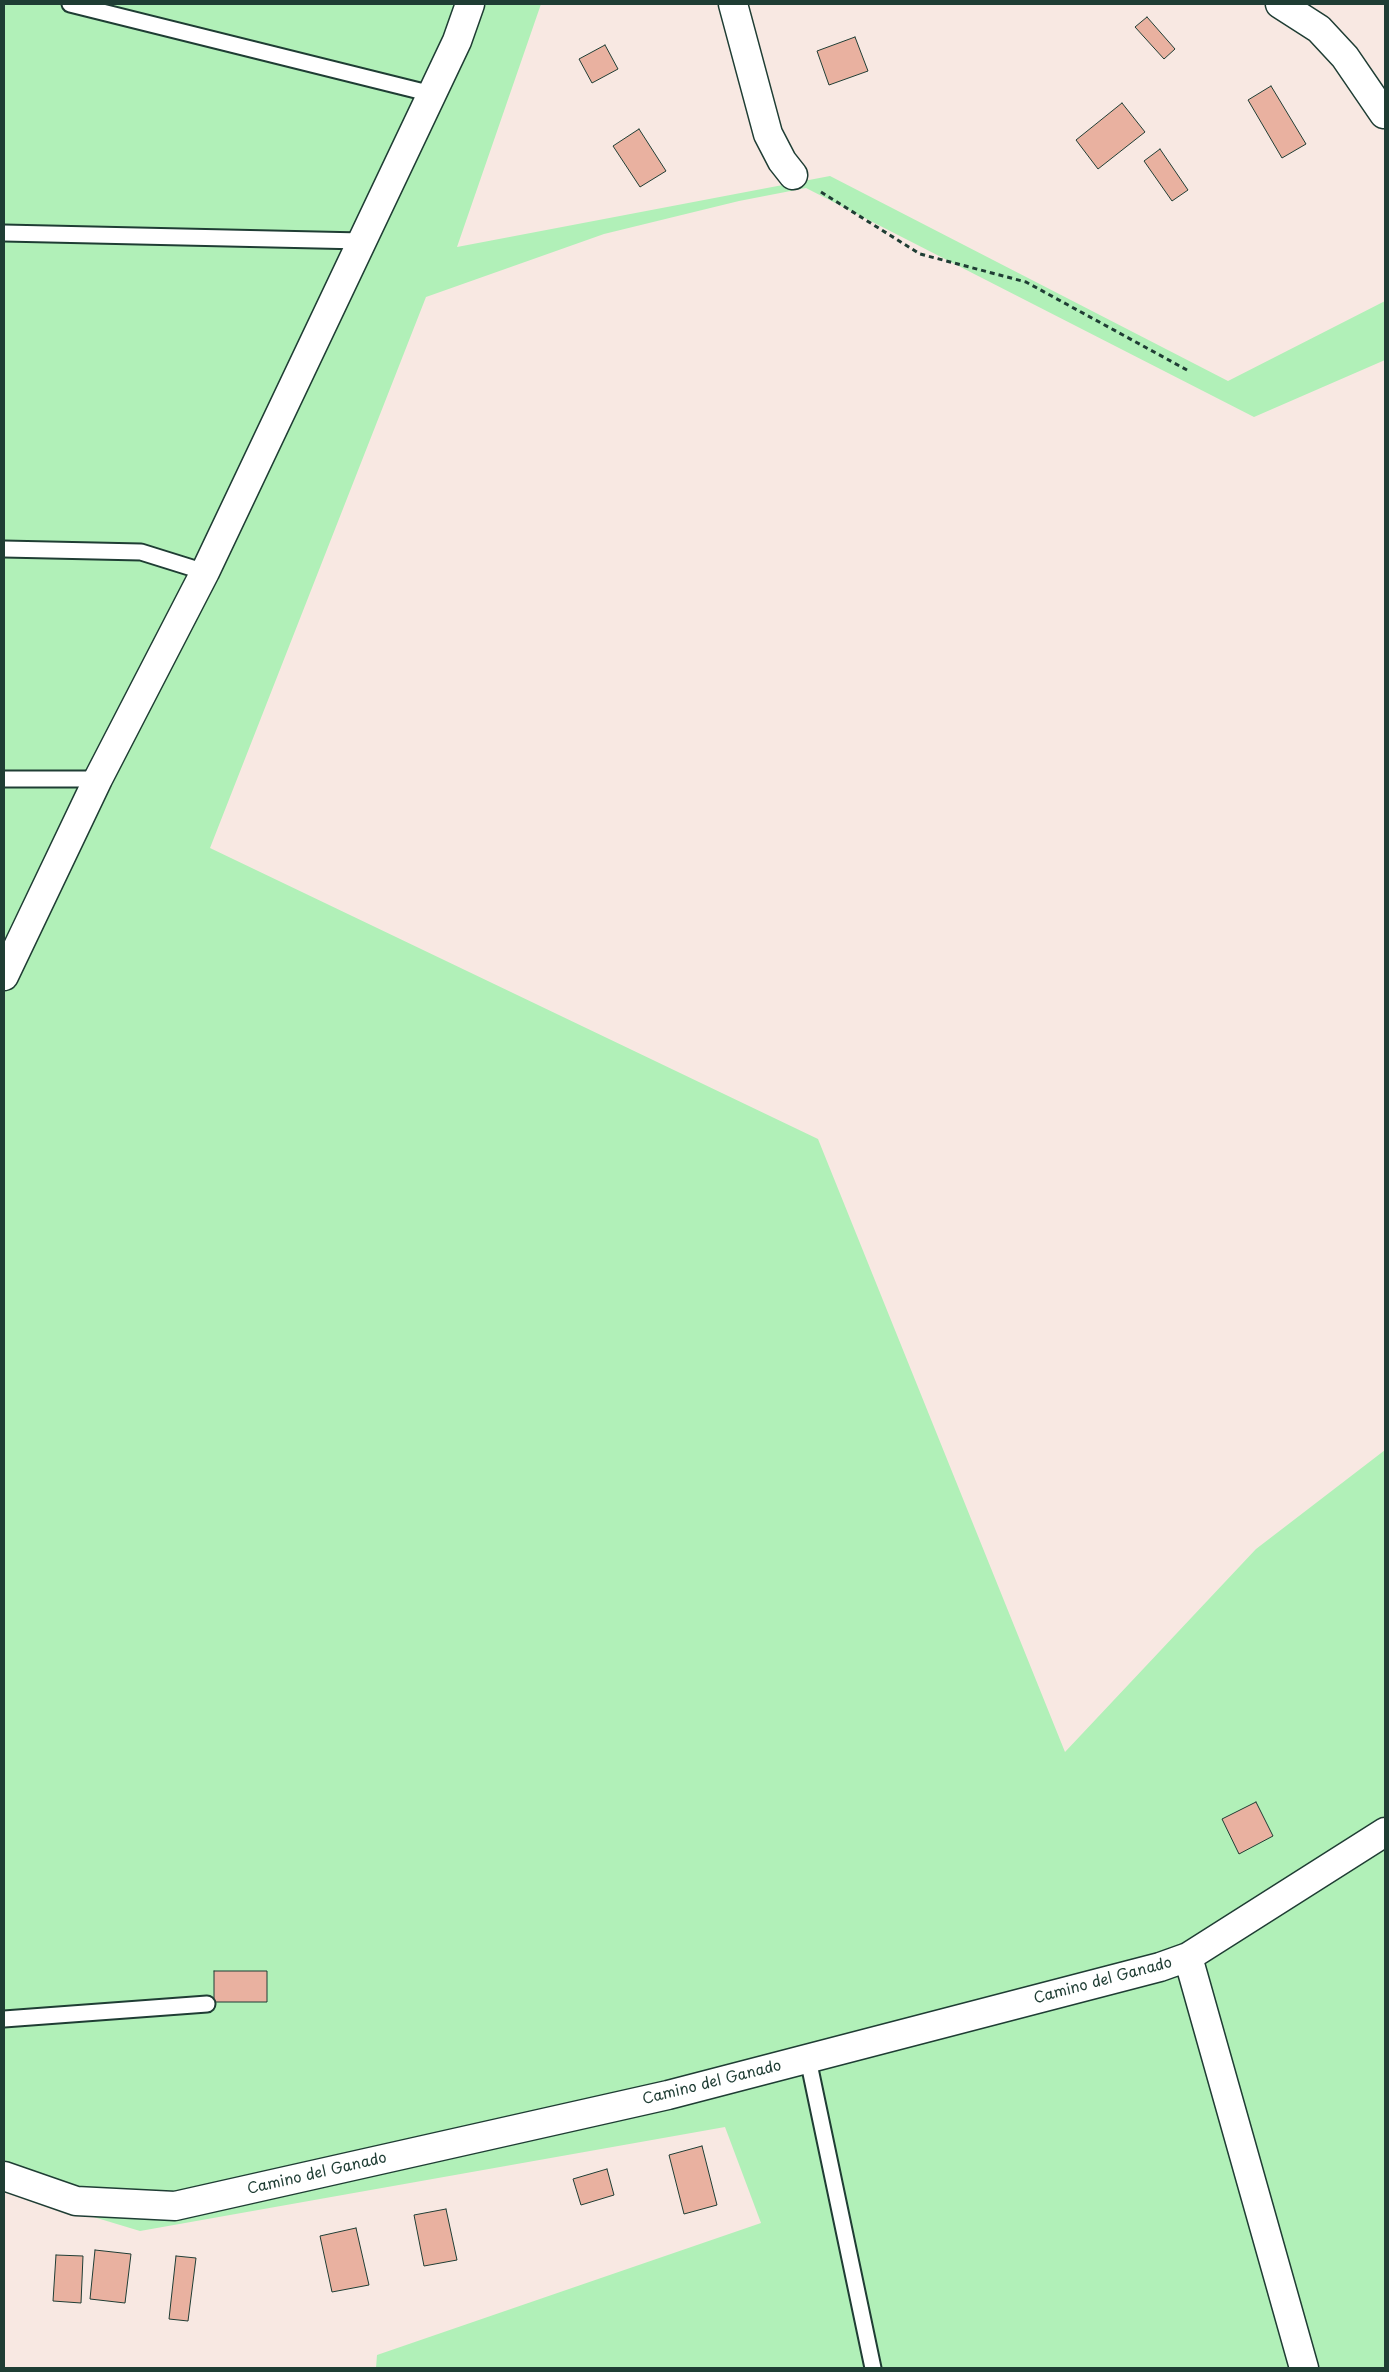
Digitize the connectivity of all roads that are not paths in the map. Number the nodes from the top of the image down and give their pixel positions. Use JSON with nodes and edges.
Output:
{"nodes":[{"id":1,"x":70,"y":4,"type":"edge"},
{"id":2,"x":470,"y":4,"type":"edge"},
{"id":3,"x":733,"y":4,"type":"edge"},
{"id":4,"x":1280,"y":4,"type":"edge"},
{"id":5,"x":432,"y":94,"type":"junction"},
{"id":6,"x":1384,"y":114,"type":"dead end"},
{"id":7,"x":793,"y":175,"type":"road end"},
{"id":8,"x":4,"y":233,"type":"edge"},
{"id":9,"x":362,"y":241,"type":"junction"},
{"id":10,"x":4,"y":549,"type":"edge"},
{"id":11,"x":205,"y":572,"type":"junction"},
{"id":12,"x":4,"y":779,"type":"edge"},
{"id":13,"x":98,"y":779,"type":"junction"},
{"id":14,"x":4,"y":976,"type":"edge"},
{"id":15,"x":1385,"y":1832,"type":"edge"},
{"id":16,"x":1188,"y":1957,"type":"junction"},
{"id":17,"x":208,"y":2004,"type":"dead end"},
{"id":18,"x":4,"y":2019,"type":"edge"},
{"id":19,"x":808,"y":2059,"type":"junction"},
{"id":20,"x":4,"y":2176,"type":"edge"},
{"id":21,"x":873,"y":2368,"type":"edge"},
{"id":22,"x":1304,"y":2368,"type":"edge"}],
"edges":[{"from":1,"to":5,"type":"lane"},
{"from":2,"to":5,"type":"street"},
{"from":3,"to":7,"type":"street"},
{"from":4,"to":6,"type":"street"},
{"from":5,"to":9,"type":"street"},
{"from":8,"to":9,"type":"lane"},
{"from":9,"to":11,"type":"street"},
{"from":10,"to":11,"type":"lane"},
{"from":11,"to":13,"type":"street"},
{"from":12,"to":13,"type":"lane"},
{"from":13,"to":14,"type":"street"},
{"from":15,"to":16,"type":"street","name":"Camino del Ganado"},
{"from":16,"to":19,"type":"street","name":"Camino del Ganado"},
{"from":16,"to":22,"type":"street"},
{"from":17,"to":18,"type":"lane"},
{"from":19,"to":20,"type":"street","name":"Camino del Ganado"},
{"from":19,"to":21,"type":"lane"}]}
